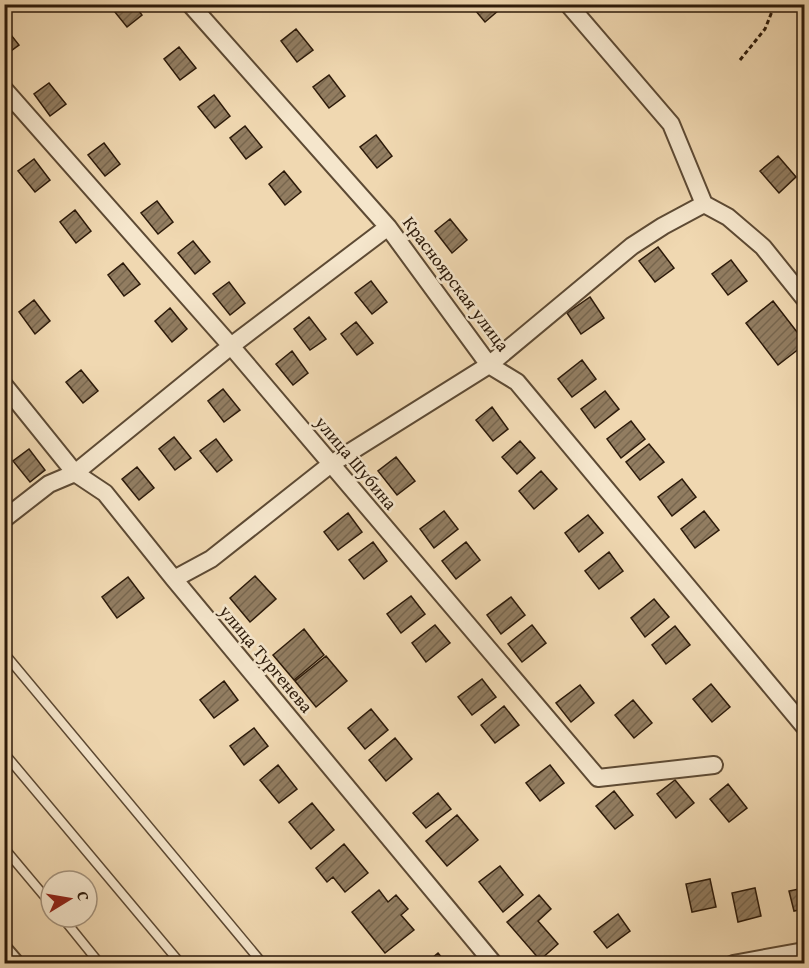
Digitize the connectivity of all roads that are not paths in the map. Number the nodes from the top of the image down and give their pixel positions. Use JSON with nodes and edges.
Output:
{"nodes":[{"id":1,"x":190,"y":4,"type":"edge"},
{"id":2,"x":568,"y":4,"type":"edge"},
{"id":3,"x":4,"y":88,"type":"edge"},
{"id":4,"x":704,"y":204,"type":"junction"},
{"id":5,"x":388,"y":227,"type":"junction"},
{"id":6,"x":804,"y":298,"type":"edge"},
{"id":7,"x":231,"y":346,"type":"junction"},
{"id":8,"x":489,"y":365,"type":"junction"},
{"id":9,"x":4,"y":385,"type":"edge"},
{"id":10,"x":331,"y":464,"type":"junction"},
{"id":11,"x":75,"y":472,"type":"junction"},
{"id":12,"x":4,"y":519,"type":"edge"},
{"id":13,"x":174,"y":579,"type":"junction"},
{"id":14,"x":4,"y":653,"type":"edge"},
{"id":15,"x":804,"y":726,"type":"edge"},
{"id":16,"x":4,"y":753,"type":"edge"},
{"id":17,"x":714,"y":765,"type":"dead end"},
{"id":18,"x":4,"y":848,"type":"edge"},
{"id":19,"x":39,"y":890,"type":"edge"},
{"id":20,"x":72,"y":929,"type":"edge"},
{"id":21,"x":4,"y":950,"type":"edge"},
{"id":22,"x":804,"y":951,"type":"edge"},
{"id":23,"x":16,"y":963,"type":"edge"},
{"id":24,"x":100,"y":963,"type":"edge"},
{"id":25,"x":181,"y":963,"type":"edge"},
{"id":26,"x":262,"y":963,"type":"edge"},
{"id":27,"x":494,"y":963,"type":"edge"},
{"id":28,"x":734,"y":963,"type":"edge"}],
"edges":[{"from":1,"to":5,"type":"street","name":"Красноярская улица"},
{"from":2,"to":4,"type":"street"},
{"from":3,"to":7,"type":"street","name":"улица Шубина"},
{"from":4,"to":6,"type":"street"},
{"from":4,"to":8,"type":"street"},
{"from":5,"to":7,"type":"street"},
{"from":5,"to":8,"type":"street","name":"Красноярская улица"},
{"from":7,"to":10,"type":"street","name":"улица Шубина"},
{"from":7,"to":11,"type":"street"},
{"from":8,"to":10,"type":"street"},
{"from":8,"to":15,"type":"street","name":"Красноярская улица"},
{"from":9,"to":11,"type":"street","name":"улица Тургенева"},
{"from":10,"to":13,"type":"street"},
{"from":10,"to":17,"type":"street","name":"улица Шубина"},
{"from":11,"to":12,"type":"street"},
{"from":11,"to":13,"type":"street","name":"улица Тургенева"},
{"from":13,"to":27,"type":"street","name":"улица Тургенева"},
{"from":14,"to":26,"type":"lane"},
{"from":16,"to":25,"type":"lane"},
{"from":18,"to":19,"type":"lane"},
{"from":20,"to":24,"type":"lane"},
{"from":21,"to":23,"type":"street"},
{"from":22,"to":28,"type":"street"}]}
